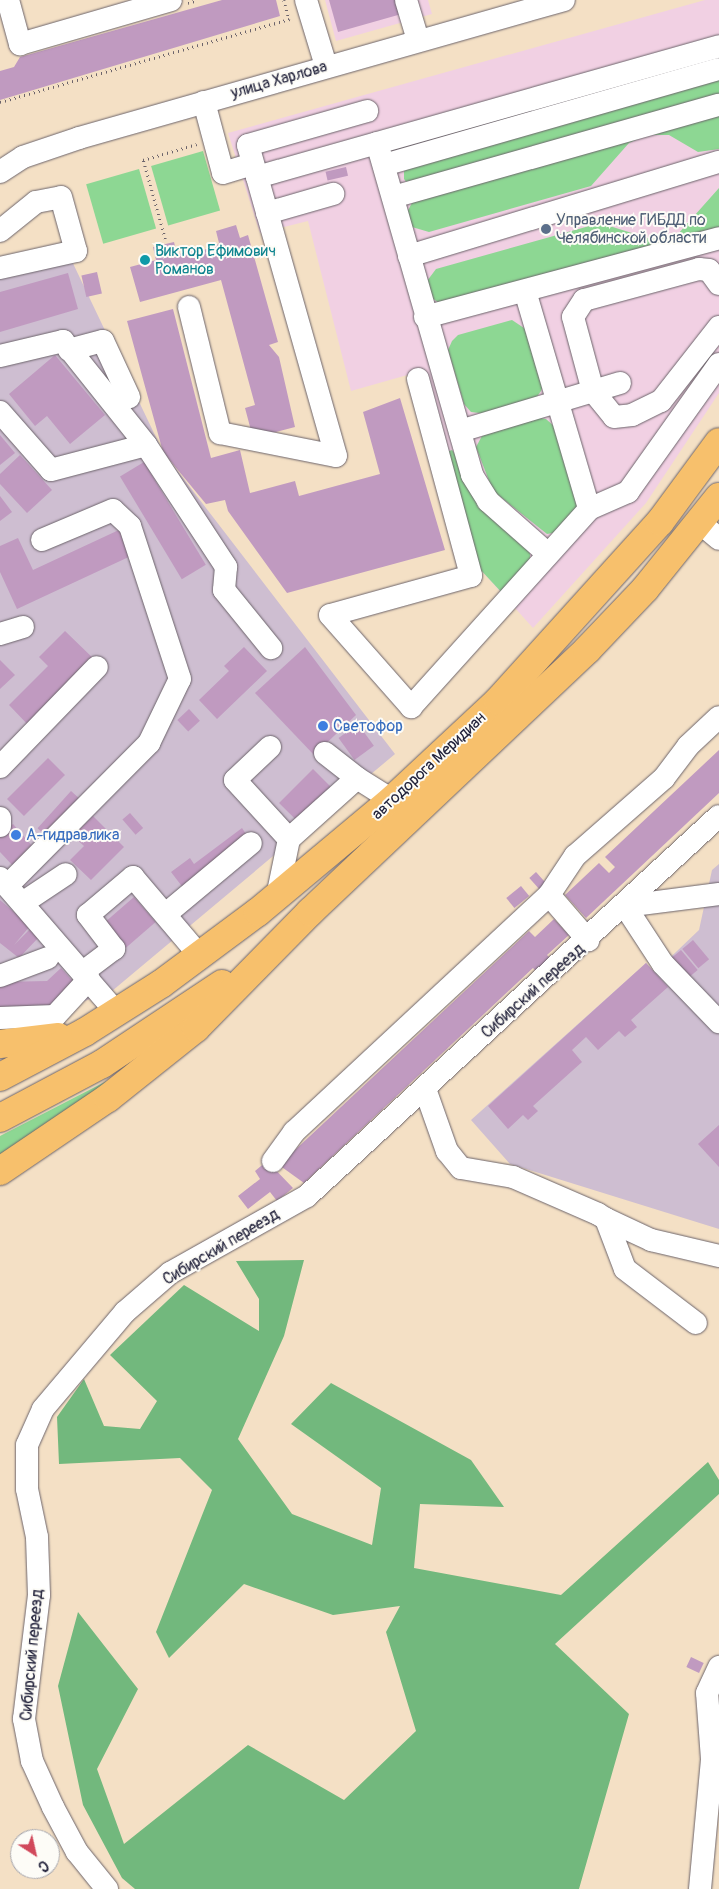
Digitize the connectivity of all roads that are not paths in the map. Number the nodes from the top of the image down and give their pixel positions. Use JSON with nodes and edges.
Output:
{"nodes":[{"id":1,"x":8,"y":0,"type":"edge"},
{"id":2,"x":171,"y":0,"type":"edge"},
{"id":3,"x":406,"y":0,"type":"edge"},
{"id":4,"x":564,"y":0,"type":"edge"},
{"id":5,"x":302,"y":10,"type":"edge"},
{"id":6,"x":418,"y":40,"type":"junction"},
{"id":7,"x":719,"y":46,"type":"edge"},
{"id":8,"x":326,"y":66,"type":"junction"},
{"id":9,"x":719,"y":69,"type":"edge"},
{"id":10,"x":204,"y":102,"type":"junction"},
{"id":11,"x":719,"y":105,"type":"edge"},
{"id":12,"x":368,"y":111,"type":"dead end"},
{"id":13,"x":377,"y":143,"type":"junction"},
{"id":14,"x":719,"y":162,"type":"edge"},
{"id":15,"x":384,"y":165,"type":"junction"},
{"id":16,"x":255,"y":171,"type":"junction"},
{"id":17,"x":0,"y":172,"type":"edge"},
{"id":18,"x":333,"y":194,"type":"dead end"},
{"id":19,"x":393,"y":197,"type":"junction"},
{"id":20,"x":267,"y":213,"type":"junction"},
{"id":21,"x":0,"y":231,"type":"edge"},
{"id":22,"x":719,"y":238,"type":"edge"},
{"id":23,"x":409,"y":256,"type":"junction"},
{"id":24,"x":0,"y":268,"type":"edge"},
{"id":25,"x":719,"y":284,"type":"edge"},
{"id":26,"x":525,"y":291,"type":"junction"},
{"id":27,"x":189,"y":307,"type":"dead end"},
{"id":28,"x":425,"y":317,"type":"junction"},
{"id":29,"x":719,"y":327,"type":"edge"},
{"id":30,"x":69,"y":350,"type":"junction"},
{"id":31,"x":0,"y":356,"type":"edge"},
{"id":32,"x":719,"y":364,"type":"edge"},
{"id":33,"x":418,"y":379,"type":"dead end"},
{"id":34,"x":620,"y":383,"type":"dead end"},
{"id":35,"x":593,"y":391,"type":"junction"},
{"id":36,"x":129,"y":397,"type":"dead end"},
{"id":37,"x":558,"y":402,"type":"junction"},
{"id":38,"x":0,"y":412,"type":"edge"},
{"id":39,"x":460,"y":431,"type":"junction"},
{"id":40,"x":719,"y":442,"type":"edge"},
{"id":41,"x":146,"y":445,"type":"junction"},
{"id":42,"x":719,"y":497,"type":"edge"},
{"id":43,"x":589,"y":509,"type":"junction"},
{"id":44,"x":699,"y":522,"type":"junction"},
{"id":45,"x":719,"y":539,"type":"edge"},
{"id":46,"x":42,"y":540,"type":"dead end"},
{"id":47,"x":548,"y":554,"type":"junction"},
{"id":48,"x":24,"y":627,"type":"dead end"},
{"id":49,"x":0,"y":634,"type":"edge"},
{"id":50,"x":271,"y":648,"type":"dead end"},
{"id":51,"x":97,"y":667,"type":"dead end"},
{"id":52,"x":719,"y":717,"type":"edge"},
{"id":53,"x":270,"y":747,"type":"dead end"},
{"id":54,"x":325,"y":753,"type":"dead end"},
{"id":55,"x":0,"y":767,"type":"edge"},
{"id":56,"x":357,"y":778,"type":"junction"},
{"id":57,"x":392,"y":800,"type":"junction"},
{"id":58,"x":719,"y":816,"type":"edge"},
{"id":59,"x":0,"y":818,"type":"edge"},
{"id":60,"x":0,"y":826,"type":"edge"},
{"id":61,"x":289,"y":839,"type":"junction"},
{"id":62,"x":251,"y":843,"type":"dead end"},
{"id":63,"x":66,"y":874,"type":"dead end"},
{"id":64,"x":3,"y":882,"type":"edge"},
{"id":65,"x":719,"y":894,"type":"edge"},
{"id":66,"x":550,"y":895,"type":"junction"},
{"id":67,"x":277,"y":897,"type":"junction"},
{"id":68,"x":24,"y":902,"type":"junction"},
{"id":69,"x":625,"y":906,"type":"junction"},
{"id":70,"x":310,"y":912,"type":"junction"},
{"id":71,"x":167,"y":913,"type":"junction"},
{"id":72,"x":588,"y":940,"type":"junction"},
{"id":73,"x":200,"y":956,"type":"junction"},
{"id":74,"x":48,"y":958,"type":"dead end"},
{"id":75,"x":0,"y":976,"type":"edge"},
{"id":76,"x":86,"y":976,"type":"junction"},
{"id":77,"x":117,"y":1013,"type":"junction"},
{"id":78,"x":0,"y":1018,"type":"edge"},
{"id":79,"x":719,"y":1022,"type":"edge"},
{"id":80,"x":85,"y":1032,"type":"junction"},
{"id":81,"x":0,"y":1044,"type":"edge"},
{"id":82,"x":0,"y":1077,"type":"edge"},
{"id":83,"x":425,"y":1089,"type":"junction"},
{"id":84,"x":0,"y":1118,"type":"edge"},
{"id":85,"x":273,"y":1161,"type":"dead end"},
{"id":86,"x":0,"y":1171,"type":"edge"},
{"id":87,"x":606,"y":1219,"type":"junction"},
{"id":88,"x":719,"y":1256,"type":"edge"},
{"id":89,"x":696,"y":1323,"type":"dead end"},
{"id":90,"x":719,"y":1667,"type":"edge"},
{"id":91,"x":712,"y":1851,"type":"edge"},
{"id":92,"x":107,"y":1889,"type":"edge"},
{"id":93,"x":700,"y":1889,"type":"edge"}],
"edges":[{"from":1,"to":2,"type":"street"},
{"from":3,"to":6,"type":"street"},
{"from":4,"to":6,"type":"street","name":"улица Харлова"},
{"from":5,"to":8,"type":"street"},
{"from":6,"to":8,"type":"street","name":"улица Харлова"},
{"from":7,"to":13,"type":"street"},
{"from":8,"to":10,"type":"street","name":"улица Харлова"},
{"from":9,"to":15,"type":"street"},
{"from":10,"to":16,"type":"street"},
{"from":10,"to":17,"type":"street","name":"улица Харлова"},
{"from":11,"to":19,"type":"street"},
{"from":12,"to":16,"type":"street"},
{"from":13,"to":15,"type":"street"},
{"from":13,"to":16,"type":"street"},
{"from":14,"to":23,"type":"street"},
{"from":15,"to":19,"type":"street"},
{"from":16,"to":20,"type":"street"},
{"from":18,"to":20,"type":"street"},
{"from":19,"to":23,"type":"street"},
{"from":20,"to":27,"type":"street"},
{"from":21,"to":24,"type":"street"},
{"from":22,"to":26,"type":"street"},
{"from":23,"to":28,"type":"street"},
{"from":25,"to":35,"type":"street"},
{"from":26,"to":28,"type":"street"},
{"from":26,"to":37,"type":"street"},
{"from":28,"to":39,"type":"street"},
{"from":29,"to":35,"type":"street"},
{"from":30,"to":31,"type":"street"},
{"from":30,"to":36,"type":"street"},
{"from":30,"to":41,"type":"street"},
{"from":32,"to":43,"type":"street"},
{"from":33,"to":47,"type":"street"},
{"from":34,"to":35,"type":"street"},
{"from":35,"to":37,"type":"street"},
{"from":37,"to":39,"type":"street"},
{"from":37,"to":43,"type":"street"},
{"from":38,"to":41,"type":"street"},
{"from":39,"to":47,"type":"street"},
{"from":40,"to":57,"type":"main road","name":"автодорога Меридиан"},
{"from":41,"to":50,"type":"street"},
{"from":42,"to":44,"type":"main road","name":"автодорога Меридиан"},
{"from":43,"to":47,"type":"street"},
{"from":44,"to":45,"type":"street"},
{"from":44,"to":70,"type":"main road","name":"автодорога Меридиан"},
{"from":46,"to":64,"type":"street"},
{"from":48,"to":49,"type":"street"},
{"from":51,"to":55,"type":"street"},
{"from":52,"to":66,"type":"street"},
{"from":53,"to":61,"type":"street"},
{"from":54,"to":56,"type":"street"},
{"from":56,"to":57,"type":"street"},
{"from":56,"to":61,"type":"street"},
{"from":57,"to":67,"type":"main road","name":"автодорога Меридиан"},
{"from":58,"to":69,"type":"street","name":"Сибирский переезд"},
{"from":59,"to":60,"type":"street"},
{"from":61,"to":67,"type":"street"},
{"from":62,"to":71,"type":"street"},
{"from":63,"to":68,"type":"street"},
{"from":64,"to":68,"type":"street"},
{"from":65,"to":69,"type":"street"},
{"from":66,"to":72,"type":"street"},
{"from":66,"to":85,"type":"street"},
{"from":67,"to":73,"type":"main road","name":"автодорога Меридиан"},
{"from":68,"to":76,"type":"street"},
{"from":69,"to":72,"type":"street","name":"Сибирский переезд"},
{"from":69,"to":79,"type":"street"},
{"from":70,"to":84,"type":"main road"},
{"from":70,"to":86,"type":"main road"},
{"from":71,"to":73,"type":"street"},
{"from":71,"to":76,"type":"street"},
{"from":72,"to":83,"type":"street","name":"Сибирский переезд"},
{"from":73,"to":77,"type":"main road","name":"автодорога Меридиан"},
{"from":74,"to":75,"type":"street"},
{"from":76,"to":77,"type":"street"},
{"from":76,"to":78,"type":"street"},
{"from":77,"to":80,"type":"main road","name":"автодорога Меридиан"},
{"from":80,"to":81,"type":"main road"},
{"from":80,"to":82,"type":"main road","name":"автодорога Меридиан"},
{"from":83,"to":87,"type":"street"},
{"from":83,"to":92,"type":"street","name":"Сибирский переезд"},
{"from":87,"to":88,"type":"street"},
{"from":87,"to":89,"type":"street"},
{"from":90,"to":91,"type":"street"},
{"from":91,"to":93,"type":"street"}]}
